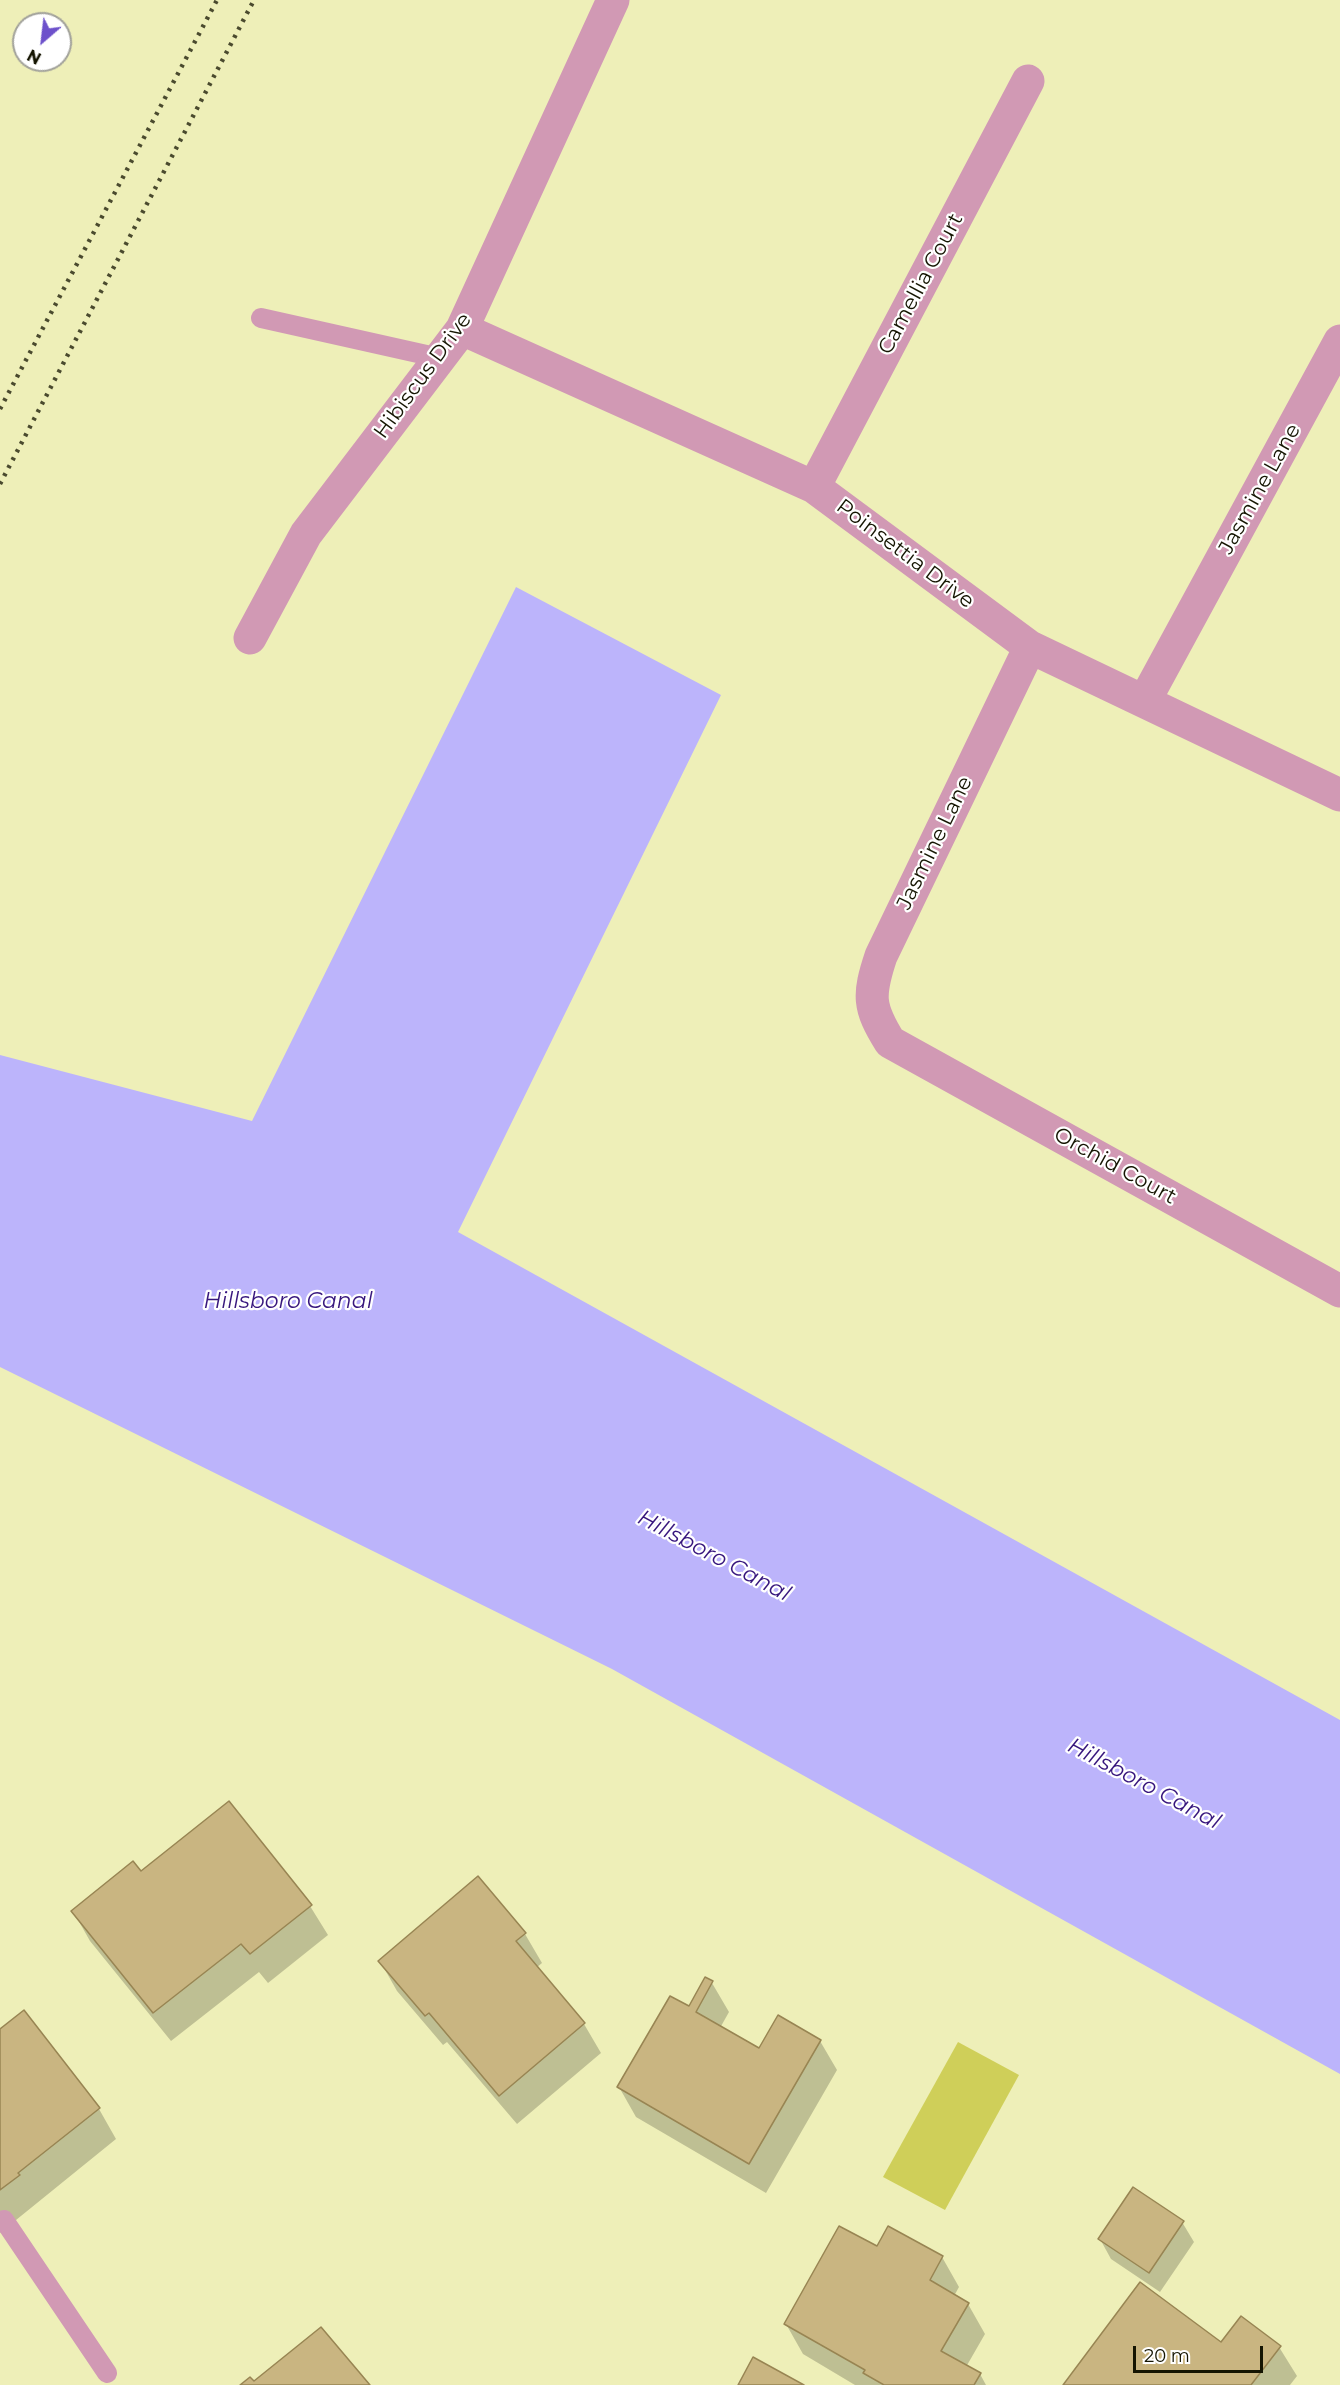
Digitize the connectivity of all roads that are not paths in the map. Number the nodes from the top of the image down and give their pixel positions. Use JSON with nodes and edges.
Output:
{"nodes":[{"id":1,"x":614,"y":0,"type":"edge"},
{"id":2,"x":1028,"y":81,"type":"dead end"},
{"id":3,"x":261,"y":318,"type":"dead end"},
{"id":4,"x":462,"y":329,"type":"junction"},
{"id":5,"x":1340,"y":342,"type":"edge"},
{"id":6,"x":440,"y":358,"type":"junction"},
{"id":7,"x":814,"y":487,"type":"junction"},
{"id":8,"x":250,"y":638,"type":"dead end"},
{"id":9,"x":1030,"y":647,"type":"junction"},
{"id":10,"x":1145,"y":700,"type":"junction"},
{"id":11,"x":1340,"y":795,"type":"edge"},
{"id":12,"x":890,"y":1042,"type":"joint"},
{"id":13,"x":1340,"y":1291,"type":"edge"},
{"id":14,"x":0,"y":2222,"type":"edge"},
{"id":15,"x":107,"y":2373,"type":"dead end"}],
"edges":[{"from":1,"to":4,"type":"street","name":"Hibiscus Drive"},
{"from":2,"to":7,"type":"street","name":"Camellia Court"},
{"from":3,"to":6,"type":"lane"},
{"from":4,"to":6,"type":"street","name":"Hibiscus Drive"},
{"from":4,"to":7,"type":"street","name":"Poinsettia Drive"},
{"from":5,"to":10,"type":"street","name":"Jasmine Lane"},
{"from":6,"to":8,"type":"street","name":"Hibiscus Drive"},
{"from":7,"to":9,"type":"street","name":"Poinsettia Drive"},
{"from":9,"to":10,"type":"street","name":"Poinsettia Drive"},
{"from":9,"to":12,"type":"street","name":"Jasmine Lane"},
{"from":10,"to":11,"type":"street","name":"Poinsettia Drive"},
{"from":12,"to":13,"type":"street","name":"Orchid Court"},
{"from":14,"to":15,"type":"lane"}]}
